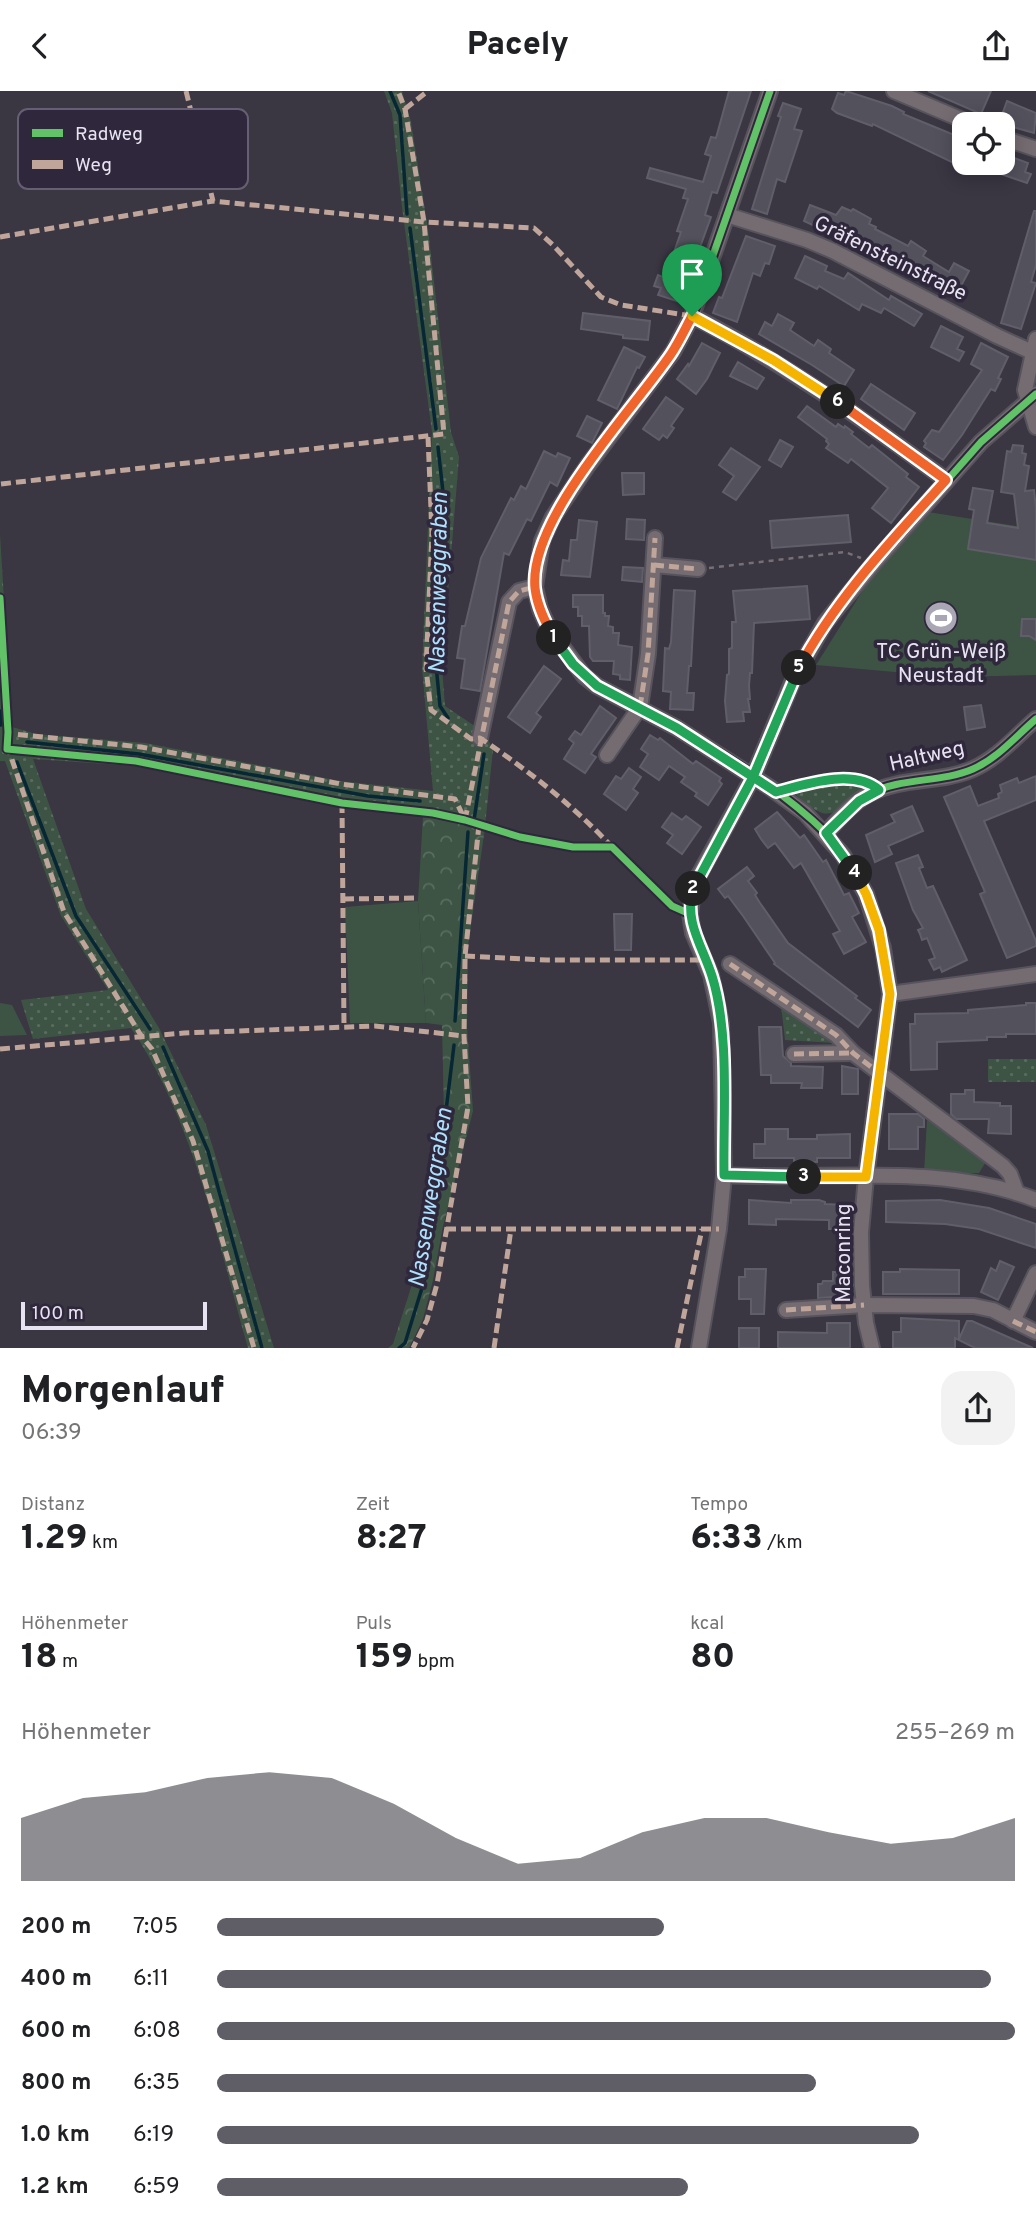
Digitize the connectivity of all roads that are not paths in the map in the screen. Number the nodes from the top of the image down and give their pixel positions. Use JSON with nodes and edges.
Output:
{"nodes":[{"id":1,"x":770,"y":91,"type":"edge"},
{"id":2,"x":894,"y":91,"type":"edge"},
{"id":3,"x":952,"y":116,"type":"edge"},
{"id":4,"x":1015,"y":142,"type":"edge"},
{"id":5,"x":1036,"y":149,"type":"edge"},
{"id":6,"x":727,"y":215,"type":"junction"},
{"id":7,"x":692,"y":316,"type":"junction"},
{"id":8,"x":1034,"y":345,"type":"edge"},
{"id":9,"x":1032,"y":397,"type":"edge"},
{"id":10,"x":1036,"y":427,"type":"edge"},
{"id":11,"x":946,"y":480,"type":"junction"},
{"id":12,"x":655,"y":538,"type":"dead end"},
{"id":13,"x":654,"y":565,"type":"junction"},
{"id":14,"x":698,"y":569,"type":"road end"},
{"id":15,"x":535,"y":586,"type":"junction"},
{"id":16,"x":640,"y":708,"type":"junction"},
{"id":17,"x":1036,"y":719,"type":"edge"},
{"id":18,"x":480,"y":738,"type":"dead end"},
{"id":19,"x":607,"y":755,"type":"dead end"},
{"id":20,"x":753,"y":777,"type":"junction"},
{"id":21,"x":826,"y":833,"type":"junction"},
{"id":22,"x":730,"y":964,"type":"dead end"},
{"id":23,"x":1036,"y":974,"type":"edge"},
{"id":24,"x":890,"y":994,"type":"junction"},
{"id":25,"x":853,"y":1053,"type":"junction"},
{"id":26,"x":794,"y":1054,"type":"dead end"},
{"id":27,"x":878,"y":1073,"type":"junction"},
{"id":28,"x":724,"y":1175,"type":"junction"},
{"id":29,"x":866,"y":1177,"type":"junction"},
{"id":30,"x":1017,"y":1193,"type":"junction"},
{"id":31,"x":1036,"y":1200,"type":"edge"},
{"id":32,"x":1036,"y":1273,"type":"edge"},
{"id":33,"x":864,"y":1305,"type":"junction"},
{"id":34,"x":786,"y":1310,"type":"dead end"},
{"id":35,"x":1013,"y":1321,"type":"junction"},
{"id":36,"x":1036,"y":1332,"type":"edge"},
{"id":37,"x":699,"y":1348,"type":"edge"},
{"id":38,"x":872,"y":1348,"type":"edge"}],
"edges":[{"from":1,"to":6,"type":"street"},
{"from":2,"to":3,"type":"street"},
{"from":4,"to":5,"type":"street"},
{"from":6,"to":7,"type":"street"},
{"from":6,"to":8,"type":"street","name":"Gräfensteinstraße"},
{"from":7,"to":11,"type":"street"},
{"from":7,"to":15,"type":"street"},
{"from":8,"to":9,"type":"street"},
{"from":9,"to":10,"type":"street"},
{"from":9,"to":11,"type":"street"},
{"from":11,"to":20,"type":"street"},
{"from":12,"to":13,"type":"street"},
{"from":13,"to":14,"type":"street"},
{"from":13,"to":16,"type":"street"},
{"from":15,"to":16,"type":"street","name":"Maconring"},
{"from":15,"to":18,"type":"street"},
{"from":16,"to":19,"type":"street"},
{"from":16,"to":20,"type":"street","name":"Maconring"},
{"from":17,"to":21,"type":"street","name":"Haltweg"},
{"from":20,"to":21,"type":"street","name":"Maconring"},
{"from":20,"to":28,"type":"street"},
{"from":21,"to":24,"type":"street","name":"Maconring"},
{"from":22,"to":25,"type":"street"},
{"from":23,"to":24,"type":"street"},
{"from":24,"to":27,"type":"street","name":"Maconring"},
{"from":25,"to":26,"type":"street"},
{"from":25,"to":27,"type":"street"},
{"from":27,"to":29,"type":"street","name":"Maconring"},
{"from":27,"to":30,"type":"street"},
{"from":28,"to":29,"type":"street"},
{"from":28,"to":37,"type":"street"},
{"from":29,"to":30,"type":"street"},
{"from":29,"to":33,"type":"street","name":"Maconring"},
{"from":30,"to":31,"type":"street"},
{"from":32,"to":35,"type":"street"},
{"from":33,"to":34,"type":"street"},
{"from":33,"to":35,"type":"street"},
{"from":33,"to":38,"type":"street","name":"Maconring"},
{"from":35,"to":36,"type":"street"}]}
